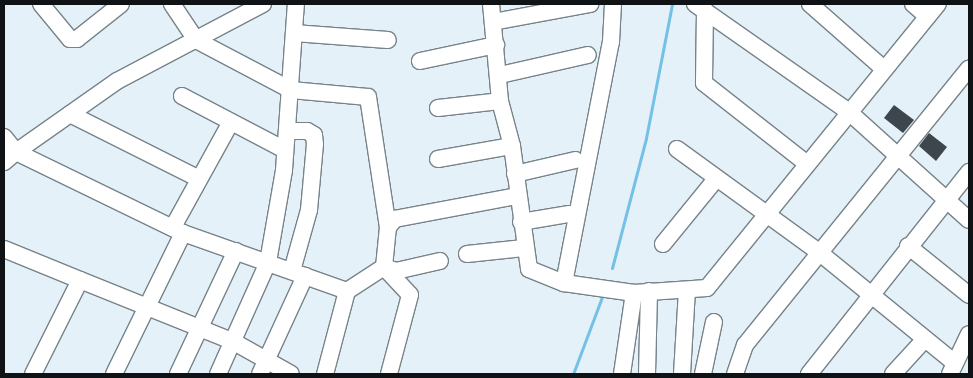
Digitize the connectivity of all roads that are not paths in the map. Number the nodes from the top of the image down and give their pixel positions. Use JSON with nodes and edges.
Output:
{"nodes":[{"id":1,"x":41,"y":4,"type":"edge"},
{"id":2,"x":121,"y":4,"type":"edge"},
{"id":3,"x":172,"y":4,"type":"edge"},
{"id":4,"x":263,"y":4,"type":"edge"},
{"id":5,"x":296,"y":4,"type":"edge"},
{"id":6,"x":491,"y":4,"type":"edge"},
{"id":7,"x":590,"y":4,"type":"edge"},
{"id":8,"x":613,"y":4,"type":"edge"},
{"id":9,"x":810,"y":4,"type":"edge"},
{"id":10,"x":912,"y":4,"type":"edge"},
{"id":11,"x":938,"y":4,"type":"edge"},
{"id":12,"x":700,"y":7,"type":"edge"},
{"id":13,"x":927,"y":16,"type":"junction"},
{"id":14,"x":493,"y":22,"type":"junction"},
{"id":15,"x":294,"y":33,"type":"junction"},
{"id":16,"x":196,"y":40,"type":"junction"},
{"id":17,"x":388,"y":40,"type":"dead end"},
{"id":18,"x":496,"y":45,"type":"junction"},
{"id":19,"x":588,"y":55,"type":"dead end"},
{"id":20,"x":420,"y":61,"type":"dead end"},
{"id":21,"x":969,"y":68,"type":"edge"},
{"id":22,"x":884,"y":69,"type":"junction"},
{"id":23,"x":500,"y":74,"type":"junction"},
{"id":24,"x":291,"y":90,"type":"junction"},
{"id":25,"x":182,"y":96,"type":"dead end"},
{"id":26,"x":500,"y":100,"type":"junction"},
{"id":27,"x":438,"y":108,"type":"dead end"},
{"id":28,"x":849,"y":112,"type":"junction"},
{"id":29,"x":70,"y":114,"type":"junction"},
{"id":30,"x":231,"y":122,"type":"junction"},
{"id":31,"x":287,"y":131,"type":"junction"},
{"id":32,"x":4,"y":137,"type":"edge"},
{"id":33,"x":512,"y":146,"type":"junction"},
{"id":34,"x":677,"y":148,"type":"dead end"},
{"id":35,"x":285,"y":150,"type":"junction"},
{"id":36,"x":898,"y":156,"type":"junction"},
{"id":37,"x":10,"y":157,"type":"edge"},
{"id":38,"x":438,"y":159,"type":"dead end"},
{"id":39,"x":575,"y":160,"type":"dead end"},
{"id":40,"x":806,"y":163,"type":"junction"},
{"id":41,"x":969,"y":172,"type":"edge"},
{"id":42,"x":515,"y":174,"type":"junction"},
{"id":43,"x":716,"y":179,"type":"junction"},
{"id":44,"x":199,"y":180,"type":"junction"},
{"id":45,"x":518,"y":196,"type":"junction"},
{"id":46,"x":946,"y":200,"type":"junction"},
{"id":47,"x":569,"y":214,"type":"dead end"},
{"id":48,"x":765,"y":214,"type":"junction"},
{"id":49,"x":969,"y":220,"type":"edge"},
{"id":50,"x":521,"y":222,"type":"junction"},
{"id":51,"x":388,"y":227,"type":"junction"},
{"id":52,"x":178,"y":230,"type":"junction"},
{"id":53,"x":663,"y":244,"type":"dead end"},
{"id":54,"x":908,"y":246,"type":"junction"},
{"id":55,"x":524,"y":248,"type":"junction"},
{"id":56,"x":4,"y":250,"type":"edge"},
{"id":57,"x":236,"y":251,"type":"junction"},
{"id":58,"x":820,"y":253,"type":"junction"},
{"id":59,"x":466,"y":254,"type":"dead end"},
{"id":60,"x":440,"y":261,"type":"dead end"},
{"id":61,"x":268,"y":262,"type":"junction"},
{"id":62,"x":384,"y":267,"type":"junction"},
{"id":63,"x":298,"y":274,"type":"junction"},
{"id":64,"x":80,"y":280,"type":"junction"},
{"id":65,"x":564,"y":283,"type":"junction"},
{"id":66,"x":687,"y":290,"type":"junction"},
{"id":67,"x":347,"y":291,"type":"junction"},
{"id":68,"x":642,"y":292,"type":"junction"},
{"id":69,"x":871,"y":293,"type":"junction"},
{"id":70,"x":969,"y":295,"type":"edge"},
{"id":71,"x":147,"y":304,"type":"junction"},
{"id":72,"x":714,"y":322,"type":"dead end"},
{"id":73,"x":200,"y":327,"type":"junction"},
{"id":74,"x":969,"y":334,"type":"edge"},
{"id":75,"x":925,"y":339,"type":"junction"},
{"id":76,"x":234,"y":342,"type":"junction"},
{"id":77,"x":263,"y":368,"type":"edge"},
{"id":78,"x":953,"y":369,"type":"edge"},
{"id":79,"x":34,"y":374,"type":"edge"},
{"id":80,"x":114,"y":374,"type":"edge"},
{"id":81,"x":178,"y":374,"type":"edge"},
{"id":82,"x":218,"y":374,"type":"edge"},
{"id":83,"x":291,"y":374,"type":"edge"},
{"id":84,"x":325,"y":374,"type":"edge"},
{"id":85,"x":389,"y":374,"type":"edge"},
{"id":86,"x":622,"y":374,"type":"edge"},
{"id":87,"x":647,"y":374,"type":"edge"},
{"id":88,"x":682,"y":374,"type":"edge"},
{"id":89,"x":703,"y":374,"type":"edge"},
{"id":90,"x":735,"y":374,"type":"edge"},
{"id":91,"x":808,"y":374,"type":"edge"},
{"id":92,"x":893,"y":374,"type":"edge"}],
"edges":[{"from":1,"to":2,"type":"street"},
{"from":3,"to":16,"type":"street"},
{"from":4,"to":16,"type":"street"},
{"from":5,"to":15,"type":"street"},
{"from":6,"to":14,"type":"street"},
{"from":7,"to":14,"type":"street"},
{"from":8,"to":65,"type":"street"},
{"from":9,"to":22,"type":"street"},
{"from":10,"to":13,"type":"street"},
{"from":11,"to":13,"type":"street"},
{"from":12,"to":28,"type":"street"},
{"from":12,"to":40,"type":"street"},
{"from":13,"to":22,"type":"street"},
{"from":14,"to":18,"type":"street"},
{"from":15,"to":17,"type":"street"},
{"from":15,"to":24,"type":"street"},
{"from":16,"to":24,"type":"street"},
{"from":16,"to":29,"type":"street"},
{"from":18,"to":20,"type":"street"},
{"from":18,"to":23,"type":"street"},
{"from":19,"to":23,"type":"street"},
{"from":21,"to":36,"type":"street"},
{"from":22,"to":28,"type":"street"},
{"from":23,"to":26,"type":"street"},
{"from":24,"to":31,"type":"street"},
{"from":24,"to":51,"type":"street"},
{"from":25,"to":30,"type":"street"},
{"from":26,"to":27,"type":"street"},
{"from":26,"to":33,"type":"street"},
{"from":28,"to":36,"type":"street"},
{"from":28,"to":40,"type":"street"},
{"from":29,"to":37,"type":"street"},
{"from":29,"to":44,"type":"street"},
{"from":30,"to":35,"type":"street"},
{"from":30,"to":44,"type":"street"},
{"from":31,"to":35,"type":"street"},
{"from":31,"to":63,"type":"street"},
{"from":32,"to":37,"type":"street"},
{"from":33,"to":38,"type":"street"},
{"from":33,"to":42,"type":"street"},
{"from":34,"to":43,"type":"street"},
{"from":35,"to":61,"type":"street"},
{"from":36,"to":46,"type":"street"},
{"from":36,"to":58,"type":"street"},
{"from":37,"to":52,"type":"street"},
{"from":39,"to":42,"type":"street"},
{"from":40,"to":48,"type":"street"},
{"from":41,"to":46,"type":"street"},
{"from":42,"to":45,"type":"street"},
{"from":43,"to":48,"type":"street"},
{"from":43,"to":53,"type":"street"},
{"from":44,"to":52,"type":"street"},
{"from":45,"to":50,"type":"street"},
{"from":45,"to":51,"type":"street"},
{"from":46,"to":49,"type":"street"},
{"from":46,"to":54,"type":"street"},
{"from":47,"to":50,"type":"street"},
{"from":48,"to":58,"type":"street"},
{"from":48,"to":66,"type":"street"},
{"from":50,"to":55,"type":"street"},
{"from":51,"to":62,"type":"street"},
{"from":52,"to":57,"type":"street"},
{"from":52,"to":71,"type":"street"},
{"from":54,"to":69,"type":"street"},
{"from":54,"to":70,"type":"street"},
{"from":55,"to":59,"type":"street"},
{"from":55,"to":65,"type":"street"},
{"from":56,"to":64,"type":"street"},
{"from":57,"to":61,"type":"street"},
{"from":57,"to":73,"type":"street"},
{"from":58,"to":69,"type":"street"},
{"from":58,"to":90,"type":"street"},
{"from":60,"to":62,"type":"street"},
{"from":61,"to":63,"type":"street"},
{"from":61,"to":76,"type":"street"},
{"from":62,"to":67,"type":"street"},
{"from":62,"to":85,"type":"street"},
{"from":63,"to":67,"type":"street"},
{"from":63,"to":77,"type":"street"},
{"from":64,"to":71,"type":"street"},
{"from":64,"to":79,"type":"street"},
{"from":65,"to":68,"type":"street"},
{"from":66,"to":68,"type":"street"},
{"from":66,"to":88,"type":"street"},
{"from":67,"to":84,"type":"street"},
{"from":68,"to":86,"type":"street"},
{"from":68,"to":87,"type":"street"},
{"from":69,"to":75,"type":"street"},
{"from":69,"to":91,"type":"street"},
{"from":71,"to":73,"type":"street"},
{"from":71,"to":80,"type":"street"},
{"from":72,"to":89,"type":"street"},
{"from":73,"to":76,"type":"street"},
{"from":73,"to":81,"type":"street"},
{"from":74,"to":78,"type":"street"},
{"from":75,"to":78,"type":"street"},
{"from":75,"to":92,"type":"street"},
{"from":76,"to":77,"type":"street"},
{"from":76,"to":82,"type":"street"},
{"from":77,"to":83,"type":"street"}]}
